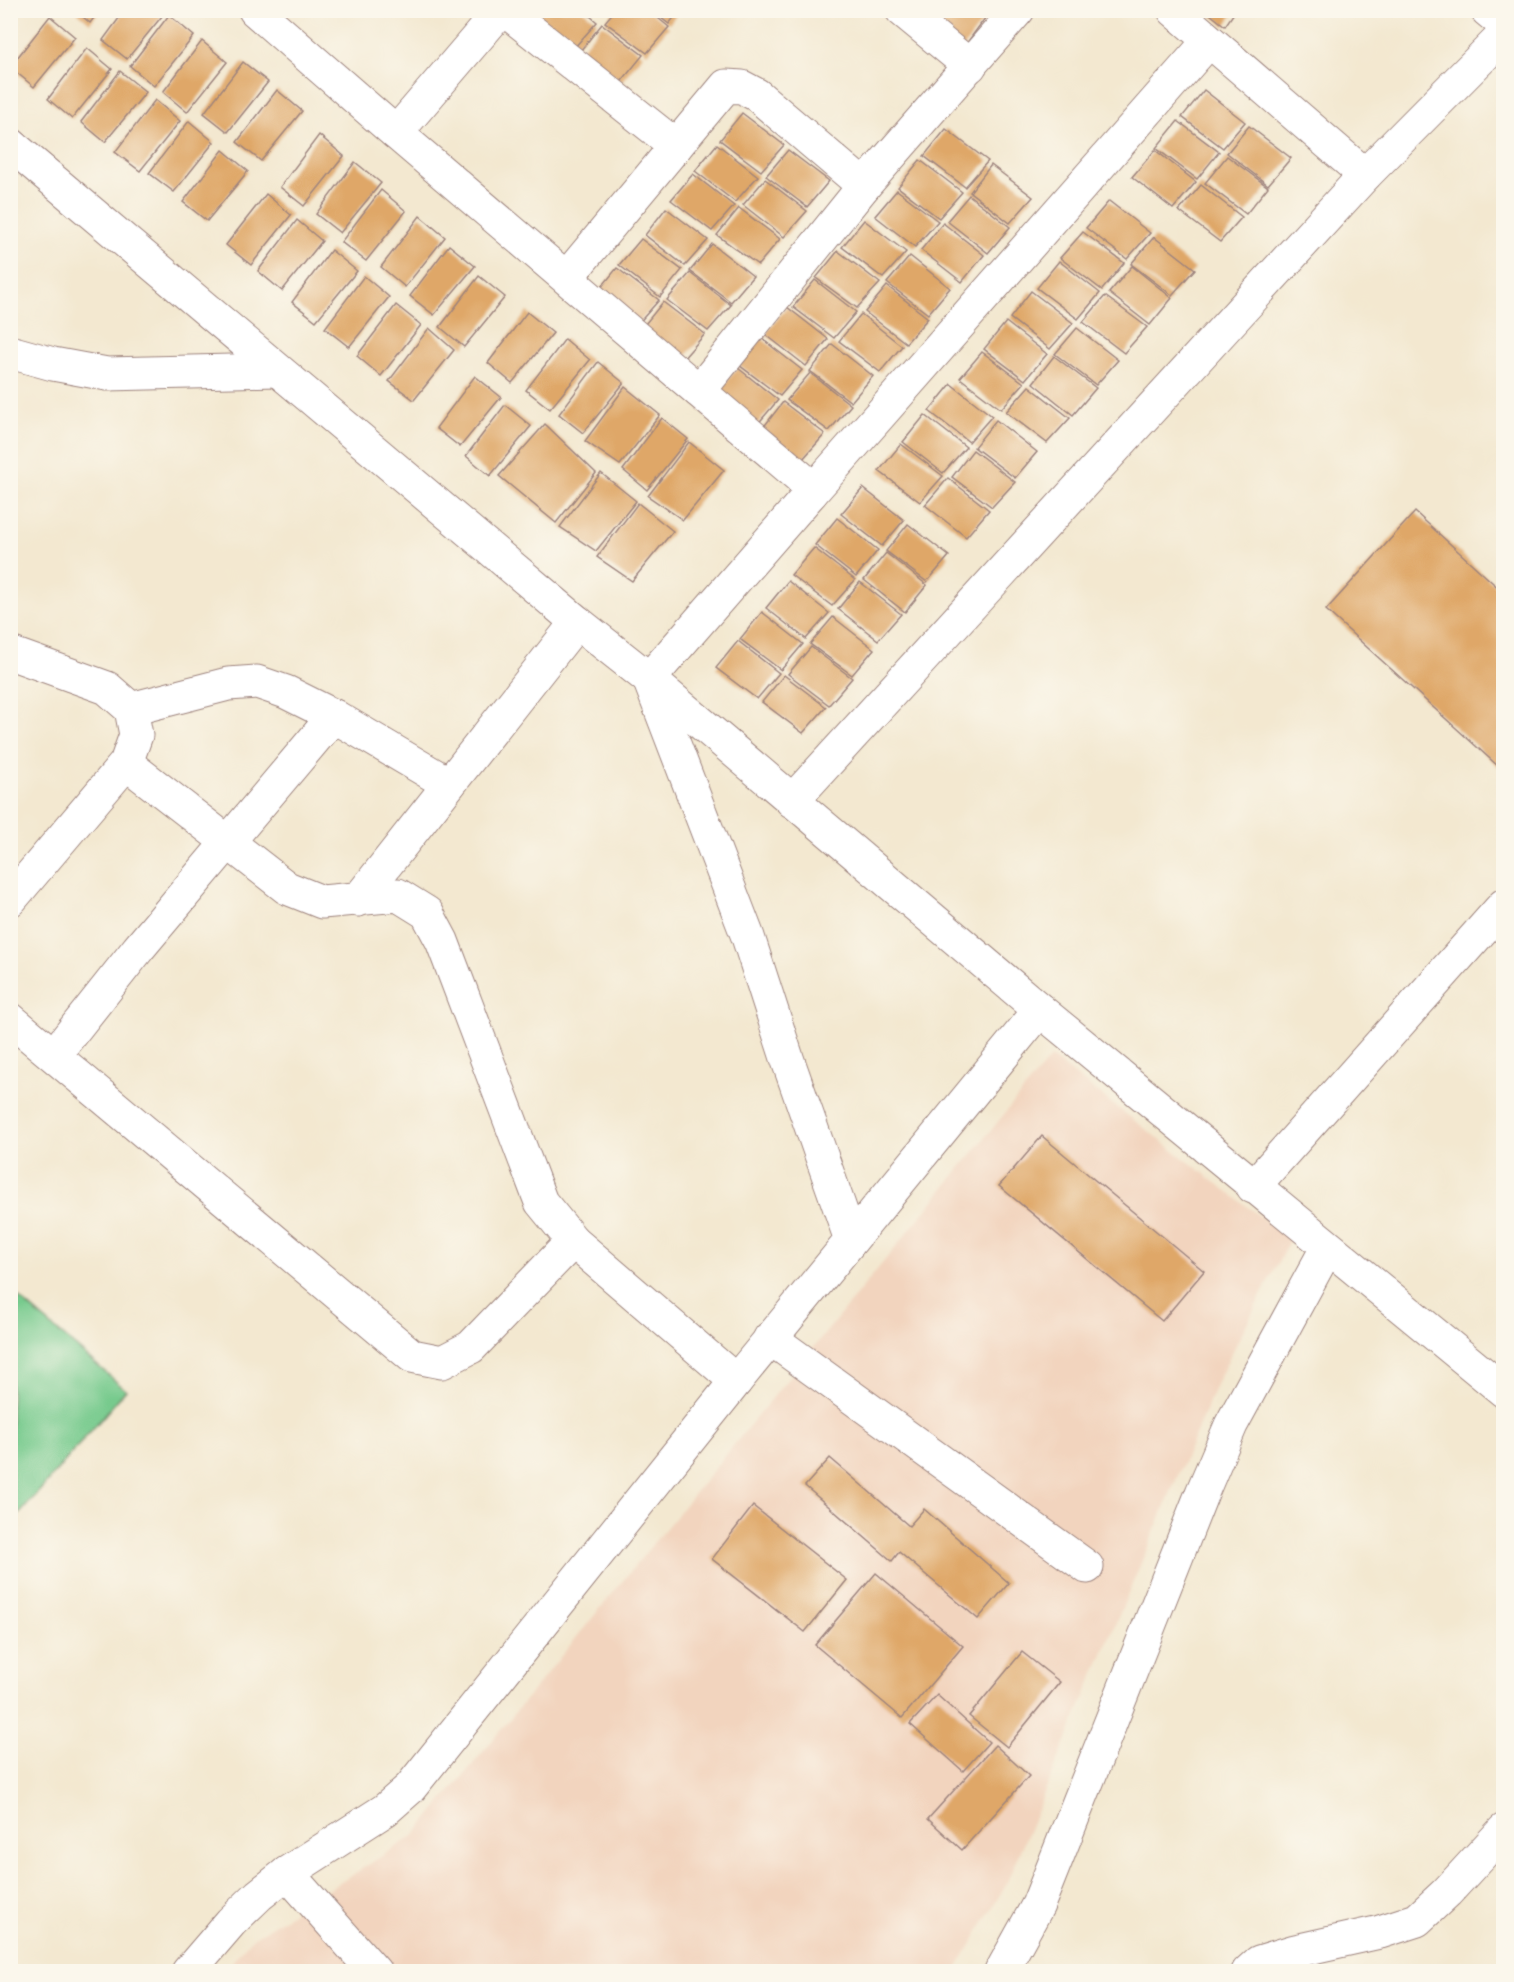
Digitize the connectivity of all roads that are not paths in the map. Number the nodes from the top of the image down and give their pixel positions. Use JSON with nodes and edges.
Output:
{"nodes":[{"id":1,"x":503,"y":10,"type":"edge"},
{"id":2,"x":902,"y":10,"type":"edge"},
{"id":3,"x":1018,"y":10,"type":"edge"},
{"id":4,"x":1174,"y":10,"type":"edge"},
{"id":5,"x":1487,"y":10,"type":"edge"},
{"id":6,"x":268,"y":14,"type":"edge"},
{"id":7,"x":1503,"y":24,"type":"edge"},
{"id":8,"x":1503,"y":35,"type":"edge"},
{"id":9,"x":1209,"y":41,"type":"junction"},
{"id":10,"x":970,"y":66,"type":"junction"},
{"id":11,"x":396,"y":133,"type":"junction"},
{"id":12,"x":10,"y":144,"type":"edge"},
{"id":13,"x":676,"y":147,"type":"junction"},
{"id":14,"x":1365,"y":175,"type":"junction"},
{"id":15,"x":864,"y":186,"type":"junction"},
{"id":16,"x":567,"y":277,"type":"junction"},
{"id":17,"x":10,"y":352,"type":"edge"},
{"id":18,"x":277,"y":370,"type":"junction"},
{"id":19,"x":699,"y":391,"type":"junction"},
{"id":20,"x":811,"y":493,"type":"junction"},
{"id":21,"x":578,"y":622,"type":"junction"},
{"id":22,"x":10,"y":653,"type":"edge"},
{"id":23,"x":649,"y":679,"type":"junction"},
{"id":24,"x":131,"y":709,"type":"junction"},
{"id":25,"x":334,"y":716,"type":"junction"},
{"id":26,"x":126,"y":763,"type":"junction"},
{"id":27,"x":449,"y":784,"type":"junction"},
{"id":28,"x":792,"y":801,"type":"junction"},
{"id":29,"x":228,"y":842,"type":"junction"},
{"id":30,"x":10,"y":900,"type":"edge"},
{"id":31,"x":358,"y":900,"type":"junction"},
{"id":32,"x":1503,"y":905,"type":"edge"},
{"id":33,"x":1040,"y":1010,"type":"junction"},
{"id":34,"x":10,"y":1019,"type":"edge"},
{"id":35,"x":54,"y":1055,"type":"junction"},
{"id":36,"x":1253,"y":1187,"type":"junction"},
{"id":37,"x":851,"y":1240,"type":"junction"},
{"id":38,"x":573,"y":1241,"type":"junction"},
{"id":39,"x":1327,"y":1248,"type":"junction"},
{"id":40,"x":770,"y":1338,"type":"junction"},
{"id":41,"x":736,"y":1381,"type":"junction"},
{"id":42,"x":1503,"y":1391,"type":"edge"},
{"id":43,"x":1087,"y":1567,"type":"dead end"},
{"id":44,"x":1503,"y":1830,"type":"edge"},
{"id":45,"x":287,"y":1873,"type":"junction"},
{"id":46,"x":188,"y":1971,"type":"edge"},
{"id":47,"x":375,"y":1971,"type":"edge"},
{"id":48,"x":1001,"y":1971,"type":"edge"},
{"id":49,"x":1248,"y":1971,"type":"edge"}],
"edges":[{"from":1,"to":11,"type":"street"},
{"from":1,"to":13,"type":"street"},
{"from":2,"to":10,"type":"street"},
{"from":3,"to":10,"type":"street"},
{"from":4,"to":9,"type":"street"},
{"from":5,"to":7,"type":"street"},
{"from":6,"to":11,"type":"street"},
{"from":8,"to":14,"type":"street"},
{"from":9,"to":14,"type":"street"},
{"from":9,"to":20,"type":"street"},
{"from":10,"to":15,"type":"street"},
{"from":11,"to":16,"type":"street"},
{"from":12,"to":18,"type":"street"},
{"from":13,"to":15,"type":"street"},
{"from":13,"to":16,"type":"street"},
{"from":14,"to":28,"type":"street"},
{"from":15,"to":19,"type":"street"},
{"from":16,"to":19,"type":"street"},
{"from":17,"to":18,"type":"street"},
{"from":18,"to":21,"type":"street"},
{"from":19,"to":20,"type":"street"},
{"from":20,"to":23,"type":"street"},
{"from":21,"to":23,"type":"street"},
{"from":21,"to":27,"type":"street"},
{"from":22,"to":24,"type":"street"},
{"from":23,"to":28,"type":"street"},
{"from":23,"to":37,"type":"street"},
{"from":24,"to":25,"type":"street"},
{"from":24,"to":26,"type":"street"},
{"from":25,"to":27,"type":"street"},
{"from":25,"to":29,"type":"street"},
{"from":26,"to":29,"type":"street"},
{"from":26,"to":30,"type":"street"},
{"from":27,"to":31,"type":"street"},
{"from":28,"to":33,"type":"street"},
{"from":29,"to":31,"type":"street"},
{"from":29,"to":35,"type":"street"},
{"from":31,"to":38,"type":"street"},
{"from":32,"to":36,"type":"street"},
{"from":33,"to":36,"type":"street"},
{"from":33,"to":37,"type":"street"},
{"from":34,"to":35,"type":"street"},
{"from":35,"to":38,"type":"street"},
{"from":36,"to":39,"type":"street"},
{"from":37,"to":40,"type":"street"},
{"from":38,"to":41,"type":"street"},
{"from":39,"to":42,"type":"street"},
{"from":39,"to":48,"type":"street"},
{"from":40,"to":41,"type":"street"},
{"from":40,"to":43,"type":"street"},
{"from":41,"to":45,"type":"street"},
{"from":44,"to":49,"type":"street"},
{"from":45,"to":46,"type":"street"},
{"from":45,"to":47,"type":"street"}]}
